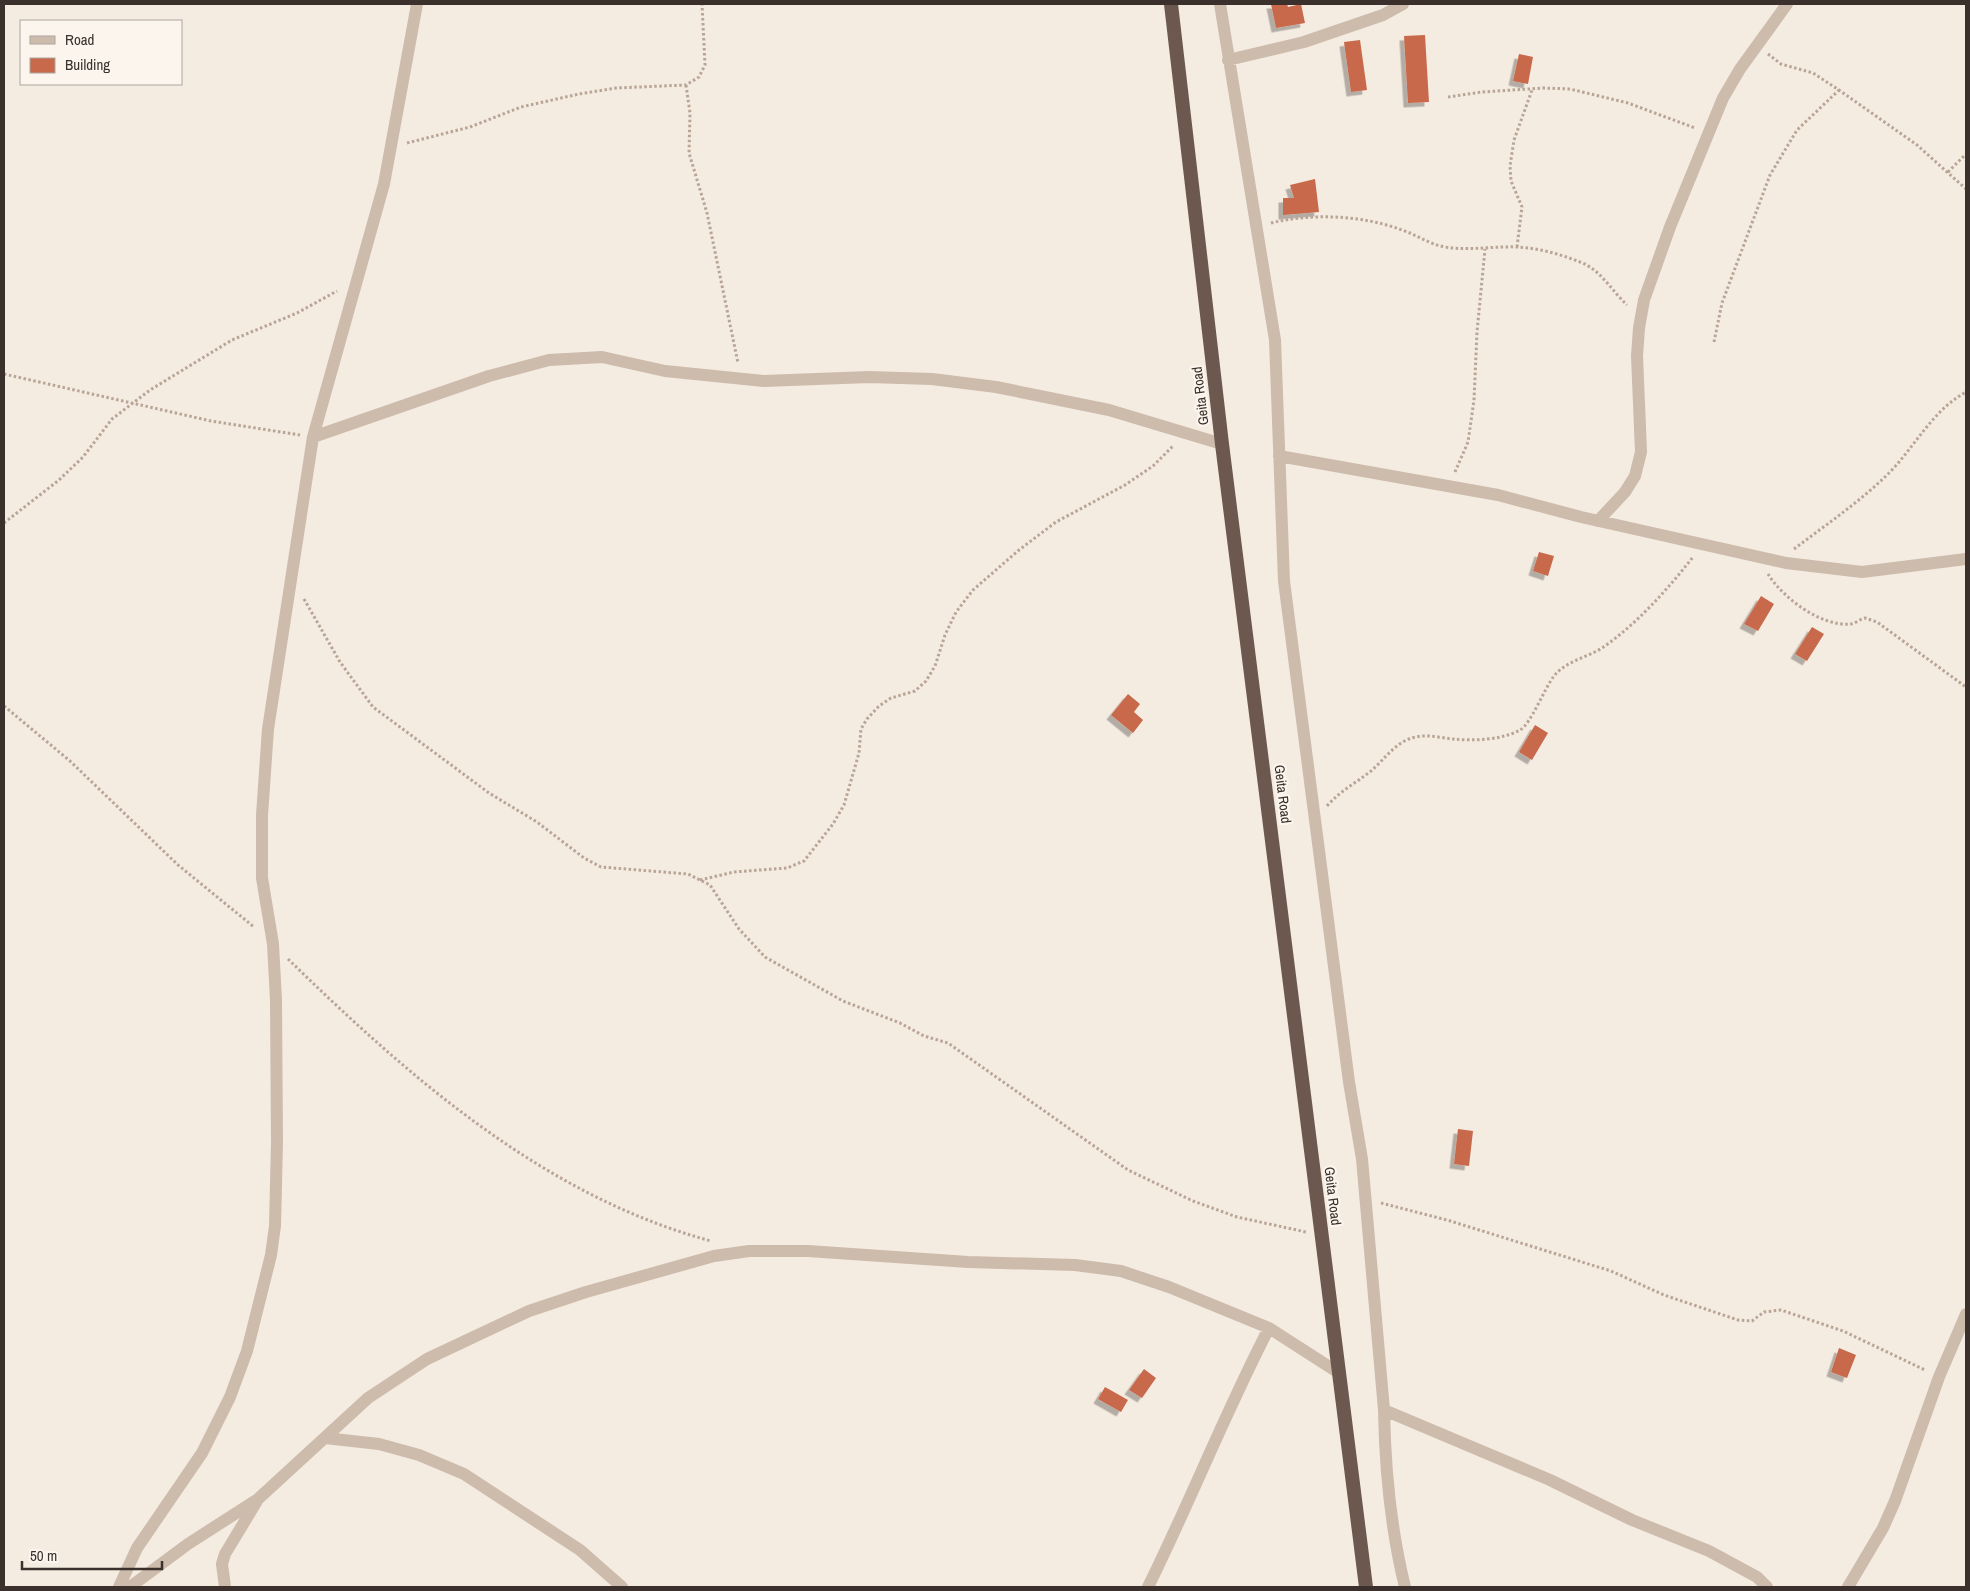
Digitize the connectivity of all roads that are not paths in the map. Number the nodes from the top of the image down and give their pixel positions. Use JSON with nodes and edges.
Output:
{"nodes":[{"id":1,"x":417,"y":4,"type":"edge"},
{"id":2,"x":1171,"y":4,"type":"edge"},
{"id":3,"x":1220,"y":4,"type":"edge"},
{"id":4,"x":1403,"y":4,"type":"edge"},
{"id":5,"x":1787,"y":4,"type":"edge"},
{"id":6,"x":1228,"y":60,"type":"junction"},
{"id":7,"x":313,"y":438,"type":"junction"},
{"id":8,"x":1222,"y":444,"type":"junction"},
{"id":9,"x":1278,"y":456,"type":"junction"},
{"id":10,"x":1598,"y":521,"type":"junction"},
{"id":11,"x":1966,"y":559,"type":"edge"},
{"id":12,"x":1966,"y":1314,"type":"edge"},
{"id":13,"x":1270,"y":1328,"type":"junction"},
{"id":14,"x":1338,"y":1373,"type":"junction"},
{"id":15,"x":1384,"y":1410,"type":"junction"},
{"id":16,"x":325,"y":1438,"type":"junction"},
{"id":17,"x":258,"y":1499,"type":"junction"},
{"id":18,"x":119,"y":1587,"type":"edge"},
{"id":19,"x":130,"y":1587,"type":"edge"},
{"id":20,"x":224,"y":1587,"type":"edge"},
{"id":21,"x":622,"y":1587,"type":"edge"},
{"id":22,"x":1148,"y":1587,"type":"edge"},
{"id":23,"x":1366,"y":1587,"type":"edge"},
{"id":24,"x":1405,"y":1587,"type":"edge"},
{"id":25,"x":1767,"y":1587,"type":"edge"},
{"id":26,"x":1848,"y":1587,"type":"edge"}],
"edges":[{"from":1,"to":7,"type":"street"},
{"from":2,"to":8,"type":"highway","name":"Geita Road"},
{"from":3,"to":6,"type":"street"},
{"from":4,"to":6,"type":"street"},
{"from":5,"to":10,"type":"street"},
{"from":6,"to":9,"type":"street"},
{"from":7,"to":8,"type":"street"},
{"from":7,"to":18,"type":"street"},
{"from":8,"to":14,"type":"highway","name":"Geita Road"},
{"from":9,"to":10,"type":"street"},
{"from":9,"to":15,"type":"street"},
{"from":10,"to":11,"type":"street"},
{"from":12,"to":26,"type":"street"},
{"from":13,"to":14,"type":"street"},
{"from":13,"to":16,"type":"street"},
{"from":13,"to":22,"type":"street"},
{"from":14,"to":23,"type":"highway","name":"Geita Road"},
{"from":15,"to":24,"type":"street"},
{"from":15,"to":25,"type":"street"},
{"from":16,"to":17,"type":"street"},
{"from":16,"to":21,"type":"street"},
{"from":17,"to":19,"type":"street"},
{"from":17,"to":20,"type":"street"}]}
